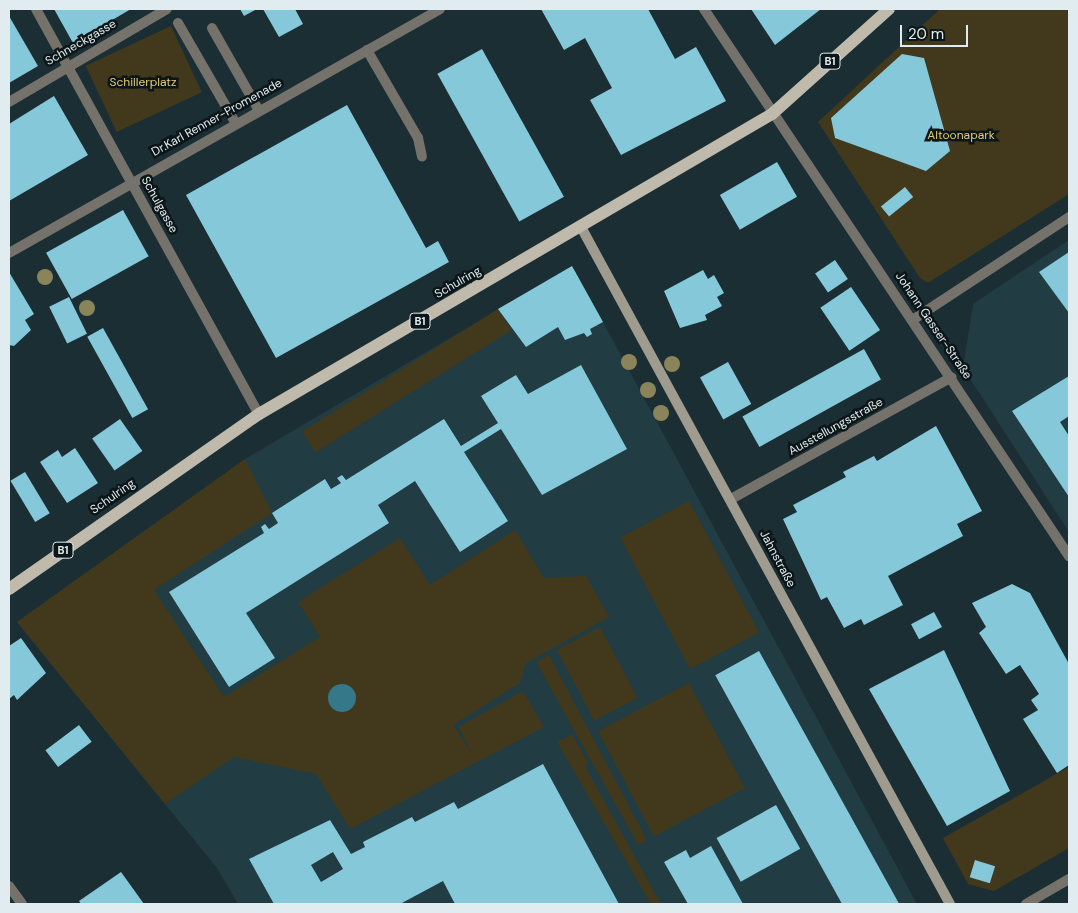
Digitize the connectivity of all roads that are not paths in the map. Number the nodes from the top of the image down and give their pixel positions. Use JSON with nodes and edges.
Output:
{"nodes":[{"id":1,"x":36,"y":9,"type":"edge"},
{"id":2,"x":167,"y":9,"type":"edge"},
{"id":3,"x":440,"y":9,"type":"edge"},
{"id":4,"x":704,"y":9,"type":"edge"},
{"id":5,"x":889,"y":9,"type":"edge"},
{"id":6,"x":178,"y":23,"type":"dead end"},
{"id":7,"x":212,"y":28,"type":"dead end"},
{"id":8,"x":367,"y":50,"type":"junction"},
{"id":9,"x":67,"y":65,"type":"junction"},
{"id":10,"x":9,"y":102,"type":"edge"},
{"id":11,"x":258,"y":109,"type":"junction"},
{"id":12,"x":772,"y":114,"type":"junction"},
{"id":13,"x":235,"y":122,"type":"junction"},
{"id":14,"x":422,"y":157,"type":"dead end"},
{"id":15,"x":131,"y":181,"type":"junction"},
{"id":16,"x":1069,"y":217,"type":"edge"},
{"id":17,"x":580,"y":227,"type":"junction"},
{"id":18,"x":9,"y":253,"type":"edge"},
{"id":19,"x":914,"y":319,"type":"junction"},
{"id":20,"x":952,"y":376,"type":"junction"},
{"id":21,"x":259,"y":414,"type":"junction"},
{"id":22,"x":731,"y":500,"type":"junction"},
{"id":23,"x":1069,"y":556,"type":"edge"},
{"id":24,"x":9,"y":589,"type":"edge"},
{"id":25,"x":1069,"y":879,"type":"edge"},
{"id":26,"x":9,"y":886,"type":"edge"},
{"id":27,"x":22,"y":904,"type":"edge"},
{"id":28,"x":950,"y":904,"type":"edge"},
{"id":29,"x":1026,"y":904,"type":"edge"}],
"edges":[{"from":1,"to":9,"type":"street","name":"Schulgasse"},
{"from":2,"to":9,"type":"street","name":"Schneckgasse"},
{"from":3,"to":8,"type":"street","name":"Dr.Karl Renner-Promenade"},
{"from":4,"to":12,"type":"street","name":"Johann Gasser-Straße"},
{"from":5,"to":12,"type":"main road","name":"Schulring","number":"B1"},
{"from":6,"to":13,"type":"street"},
{"from":7,"to":11,"type":"street"},
{"from":8,"to":11,"type":"street","name":"Dr.Karl Renner-Promenade"},
{"from":8,"to":14,"type":"street"},
{"from":9,"to":10,"type":"street","name":"Schneckgasse"},
{"from":9,"to":15,"type":"street","name":"Schulgasse"},
{"from":11,"to":13,"type":"street","name":"Dr.Karl Renner-Promenade"},
{"from":12,"to":17,"type":"main road","name":"Schulring","number":"B1"},
{"from":12,"to":19,"type":"street","name":"Johann Gasser-Straße"},
{"from":13,"to":15,"type":"street","name":"Dr.Karl Renner-Promenade"},
{"from":15,"to":18,"type":"street","name":"Dr.Karl Renner-Promenade"},
{"from":15,"to":21,"type":"street","name":"Schulgasse"},
{"from":16,"to":19,"type":"street"},
{"from":17,"to":21,"type":"main road","name":"Schulring","number":"B1"},
{"from":17,"to":22,"type":"street","name":"Jahnstraße"},
{"from":19,"to":20,"type":"street","name":"Johann Gasser-Straße"},
{"from":20,"to":22,"type":"street","name":"Ausstellungsstraße"},
{"from":20,"to":23,"type":"street","name":"Johann Gasser-Straße"},
{"from":21,"to":24,"type":"main road","name":"Schulring","number":"B1"},
{"from":22,"to":28,"type":"street","name":"Jahnstraße"},
{"from":25,"to":29,"type":"street"},
{"from":26,"to":27,"type":"street"}]}
